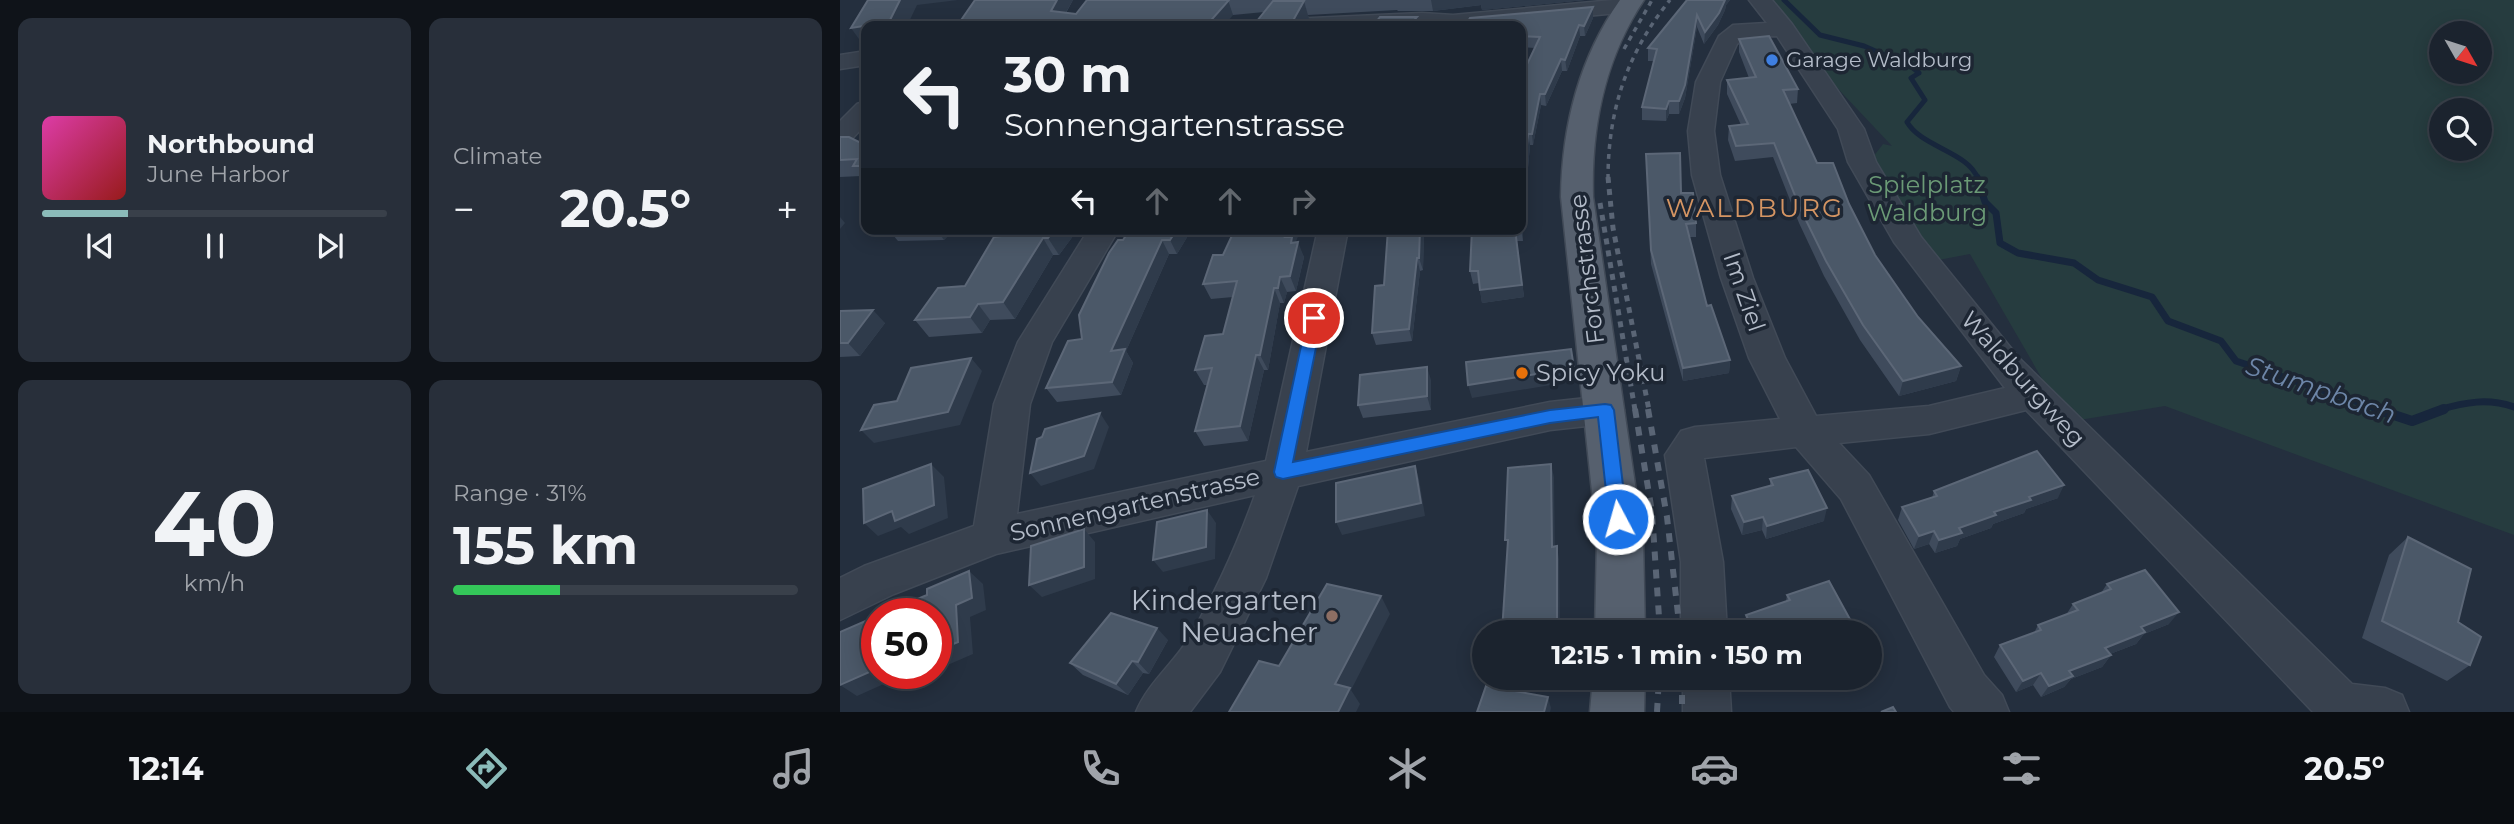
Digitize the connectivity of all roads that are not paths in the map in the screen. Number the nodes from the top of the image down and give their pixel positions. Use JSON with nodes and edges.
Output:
{"nodes":[{"id":1,"x":1760,"y":0,"type":"edge"},
{"id":2,"x":1630,"y":2,"type":"edge"},
{"id":3,"x":1400,"y":21,"type":"edge"},
{"id":4,"x":1429,"y":21,"type":"edge"},
{"id":5,"x":1475,"y":21,"type":"edge"},
{"id":6,"x":1784,"y":29,"type":"junction"},
{"id":7,"x":861,"y":59,"type":"edge"},
{"id":8,"x":840,"y":62,"type":"edge"},
{"id":9,"x":861,"y":114,"type":"edge"},
{"id":10,"x":840,"y":136,"type":"edge"},
{"id":11,"x":1100,"y":235,"type":"edge"},
{"id":12,"x":1331,"y":235,"type":"edge"},
{"id":13,"x":2032,"y":395,"type":"junction"},
{"id":14,"x":1605,"y":410,"type":"junction"},
{"id":15,"x":1806,"y":433,"type":"junction"},
{"id":16,"x":1283,"y":472,"type":"junction"},
{"id":17,"x":993,"y":537,"type":"junction"},
{"id":18,"x":840,"y":600,"type":"edge"},
{"id":19,"x":1620,"y":620,"type":"edge"},
{"id":20,"x":1704,"y":620,"type":"edge"},
{"id":21,"x":1618,"y":690,"type":"edge"},
{"id":22,"x":1706,"y":690,"type":"edge"},
{"id":23,"x":2342,"y":709,"type":"edge"},
{"id":24,"x":1160,"y":712,"type":"edge"},
{"id":25,"x":1617,"y":712,"type":"edge"},
{"id":26,"x":1707,"y":712,"type":"edge"},
{"id":27,"x":1985,"y":712,"type":"edge"},
{"id":28,"x":2385,"y":712,"type":"edge"}],
"edges":[{"from":1,"to":6,"type":"street","name":"Waldburgweg"},
{"from":2,"to":5,"type":"street"},
{"from":2,"to":14,"type":"main road","name":"Forchstrasse"},
{"from":3,"to":4,"type":"street"},
{"from":6,"to":13,"type":"street","name":"Waldburgweg"},
{"from":6,"to":15,"type":"street","name":"Im Ziel"},
{"from":7,"to":8,"type":"street"},
{"from":9,"to":10,"type":"street"},
{"from":11,"to":17,"type":"street"},
{"from":12,"to":16,"type":"street"},
{"from":13,"to":15,"type":"street"},
{"from":13,"to":23,"type":"street","name":"Waldburgweg"},
{"from":14,"to":16,"type":"street","name":"Sonnengartenstrasse"},
{"from":14,"to":19,"type":"main road","name":"Forchstrasse"},
{"from":15,"to":20,"type":"street"},
{"from":15,"to":27,"type":"street","name":"Im Ziel"},
{"from":16,"to":17,"type":"street","name":"Sonnengartenstrasse"},
{"from":16,"to":24,"type":"street"},
{"from":17,"to":18,"type":"street","name":"Sonnengartenstrasse"},
{"from":21,"to":25,"type":"main road"},
{"from":22,"to":26,"type":"street"},
{"from":23,"to":28,"type":"street"}]}
